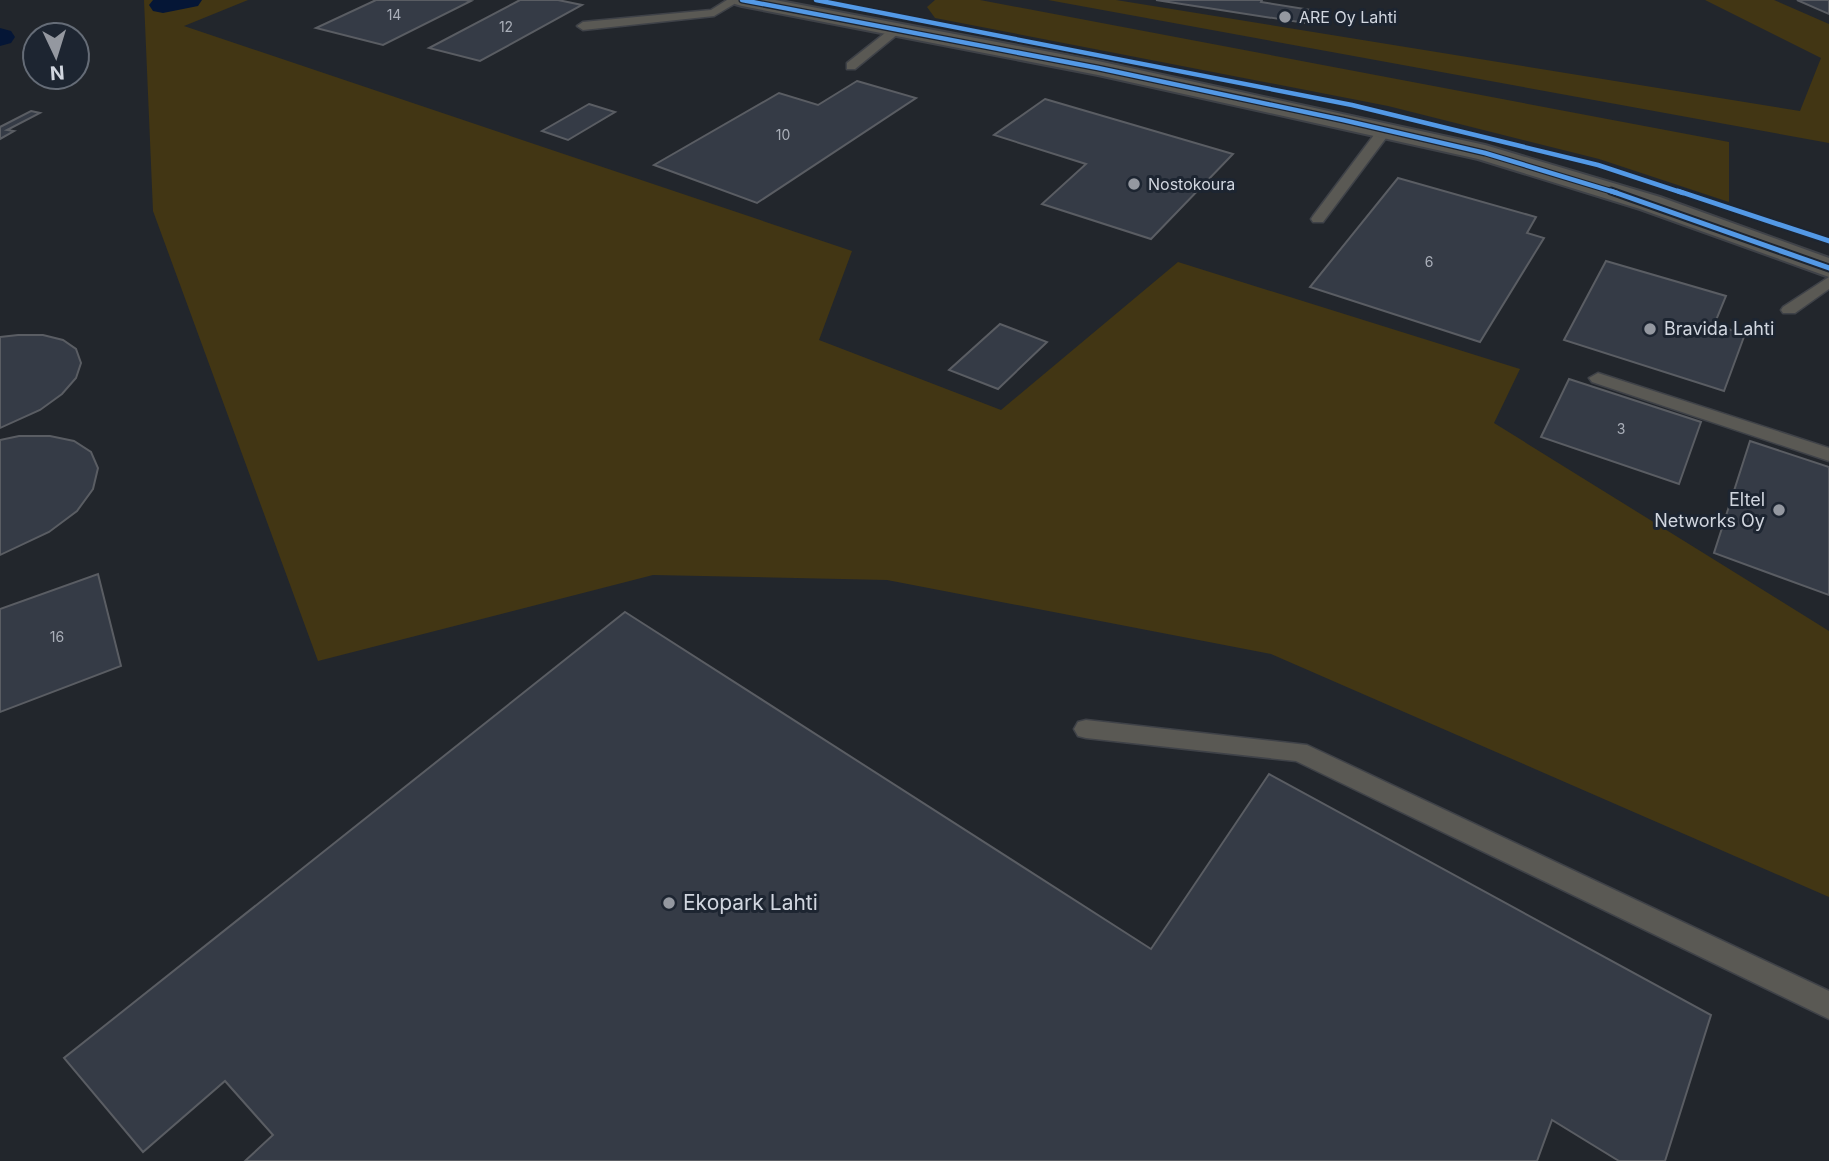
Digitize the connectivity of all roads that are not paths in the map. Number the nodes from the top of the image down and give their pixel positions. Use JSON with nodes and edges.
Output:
{"nodes":[{"id":1,"x":735,"y":0,"type":"edge"},
{"id":2,"x":742,"y":0,"type":"edge"},
{"id":3,"x":894,"y":1,"type":"edge"},
{"id":4,"x":868,"y":23,"type":"junction"},
{"id":5,"x":583,"y":26,"type":"dead end"},
{"id":6,"x":898,"y":29,"type":"junction"},
{"id":7,"x":851,"y":66,"type":"dead end"},
{"id":8,"x":1385,"y":130,"type":"junction"},
{"id":9,"x":1318,"y":219,"type":"dead end"},
{"id":10,"x":1829,"y":268,"type":"edge"},
{"id":11,"x":1829,"y":282,"type":"edge"},
{"id":12,"x":1789,"y":310,"type":"dead end"},
{"id":13,"x":1598,"y":378,"type":"dead end"},
{"id":14,"x":1829,"y":455,"type":"edge"},
{"id":15,"x":1086,"y":729,"type":"dead end"},
{"id":16,"x":1829,"y":1005,"type":"edge"}],
"edges":[{"from":1,"to":5,"type":"lane"},
{"from":2,"to":4,"type":"street"},
{"from":3,"to":4,"type":"street"},
{"from":4,"to":6,"type":"street"},
{"from":6,"to":7,"type":"lane"},
{"from":6,"to":8,"type":"street"},
{"from":8,"to":9,"type":"lane"},
{"from":8,"to":10,"type":"street"},
{"from":11,"to":12,"type":"lane"},
{"from":13,"to":14,"type":"lane"},
{"from":15,"to":16,"type":"lane"}]}
